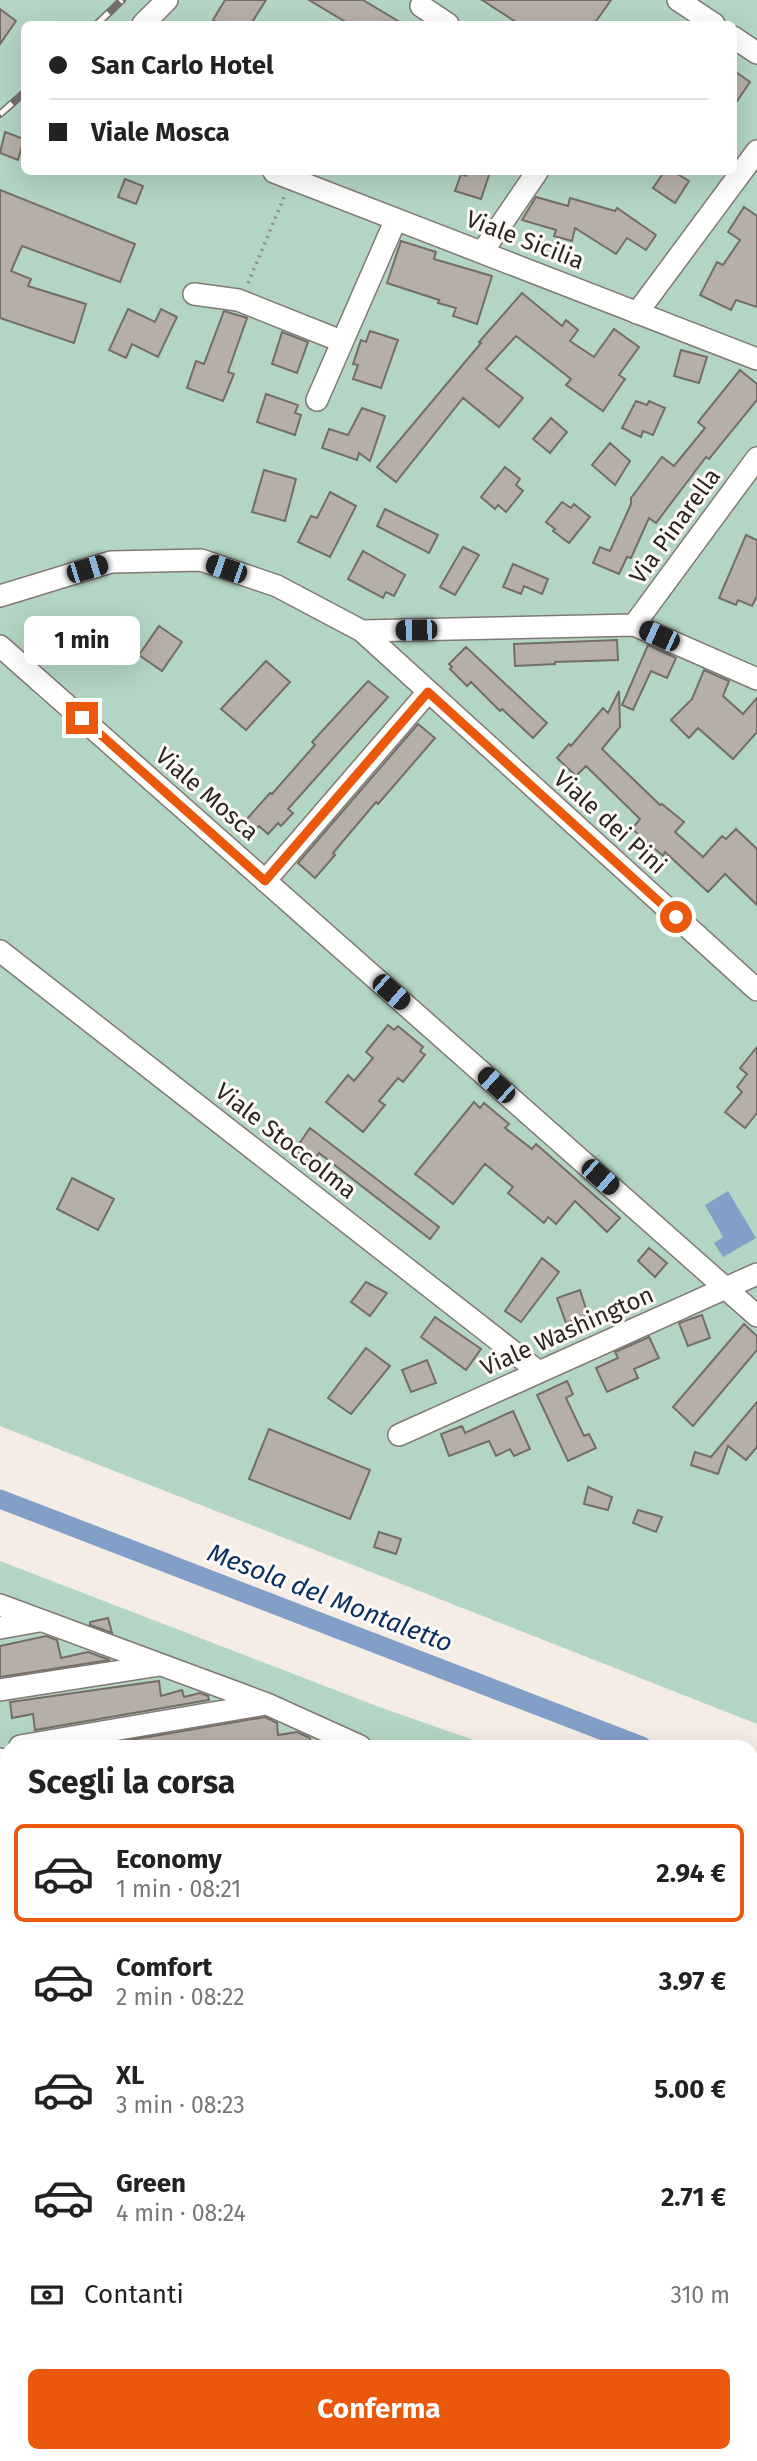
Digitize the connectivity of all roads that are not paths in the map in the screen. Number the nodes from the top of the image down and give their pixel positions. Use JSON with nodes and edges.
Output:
{"nodes":[{"id":1,"x":167,"y":0,"type":"edge"},
{"id":2,"x":678,"y":0,"type":"edge"},
{"id":3,"x":421,"y":6,"type":"dead end"},
{"id":4,"x":146,"y":21,"type":"edge"},
{"id":5,"x":444,"y":21,"type":"edge"},
{"id":6,"x":710,"y":21,"type":"edge"},
{"id":7,"x":737,"y":40,"type":"edge"},
{"id":8,"x":757,"y":53,"type":"edge"},
{"id":9,"x":757,"y":151,"type":"edge"},
{"id":10,"x":283,"y":175,"type":"edge"},
{"id":11,"x":535,"y":175,"type":"edge"},
{"id":12,"x":396,"y":219,"type":"junction"},
{"id":13,"x":483,"y":251,"type":"junction"},
{"id":14,"x":194,"y":294,"type":"dead end"},
{"id":15,"x":637,"y":313,"type":"junction"},
{"id":16,"x":341,"y":341,"type":"junction"},
{"id":17,"x":757,"y":359,"type":"edge"},
{"id":18,"x":317,"y":400,"type":"dead end"},
{"id":19,"x":757,"y":458,"type":"edge"},
{"id":20,"x":0,"y":596,"type":"edge"},
{"id":21,"x":634,"y":625,"type":"junction"},
{"id":22,"x":362,"y":631,"type":"junction"},
{"id":23,"x":0,"y":646,"type":"edge"},
{"id":24,"x":757,"y":679,"type":"edge"},
{"id":25,"x":428,"y":692,"type":"junction"},
{"id":26,"x":265,"y":881,"type":"junction"},
{"id":27,"x":0,"y":951,"type":"edge"},
{"id":28,"x":757,"y":990,"type":"edge"},
{"id":29,"x":757,"y":1273,"type":"edge"},
{"id":30,"x":726,"y":1288,"type":"junction"},
{"id":31,"x":757,"y":1316,"type":"edge"},
{"id":32,"x":539,"y":1372,"type":"junction"},
{"id":33,"x":399,"y":1436,"type":"dead end"},
{"id":34,"x":0,"y":1605,"type":"edge"},
{"id":35,"x":43,"y":1620,"type":"junction"},
{"id":36,"x":0,"y":1628,"type":"edge"},
{"id":37,"x":162,"y":1665,"type":"junction"},
{"id":38,"x":0,"y":1690,"type":"edge"},
{"id":39,"x":267,"y":1704,"type":"junction"},
{"id":40,"x":55,"y":1740,"type":"edge"},
{"id":41,"x":347,"y":1740,"type":"edge"}],
"edges":[{"from":1,"to":4,"type":"street"},
{"from":2,"to":6,"type":"street"},
{"from":3,"to":5,"type":"street"},
{"from":7,"to":8,"type":"street"},
{"from":9,"to":15,"type":"street"},
{"from":10,"to":12,"type":"street","name":"Viale Sicilia"},
{"from":11,"to":13,"type":"street"},
{"from":12,"to":13,"type":"street","name":"Viale Sicilia"},
{"from":12,"to":16,"type":"street"},
{"from":13,"to":15,"type":"street","name":"Viale Sicilia"},
{"from":14,"to":16,"type":"street"},
{"from":15,"to":17,"type":"street","name":"Viale Sicilia"},
{"from":16,"to":18,"type":"street"},
{"from":19,"to":21,"type":"street","name":"Via Pinarella"},
{"from":20,"to":22,"type":"street","name":"Viale dei Pini"},
{"from":21,"to":22,"type":"street"},
{"from":21,"to":24,"type":"street"},
{"from":22,"to":25,"type":"street","name":"Viale dei Pini"},
{"from":23,"to":26,"type":"street","name":"Viale Mosca"},
{"from":25,"to":26,"type":"street"},
{"from":25,"to":28,"type":"street","name":"Viale dei Pini"},
{"from":26,"to":30,"type":"street","name":"Viale Mosca"},
{"from":27,"to":32,"type":"street","name":"Viale Stoccolma"},
{"from":29,"to":30,"type":"street","name":"Viale Washington"},
{"from":30,"to":31,"type":"street","name":"Viale Mosca"},
{"from":30,"to":32,"type":"street","name":"Viale Washington"},
{"from":32,"to":33,"type":"street","name":"Viale Washington"},
{"from":34,"to":35,"type":"street"},
{"from":35,"to":36,"type":"street"},
{"from":35,"to":37,"type":"street"},
{"from":37,"to":38,"type":"street"},
{"from":37,"to":39,"type":"street"},
{"from":39,"to":40,"type":"street"},
{"from":39,"to":41,"type":"street"}]}
